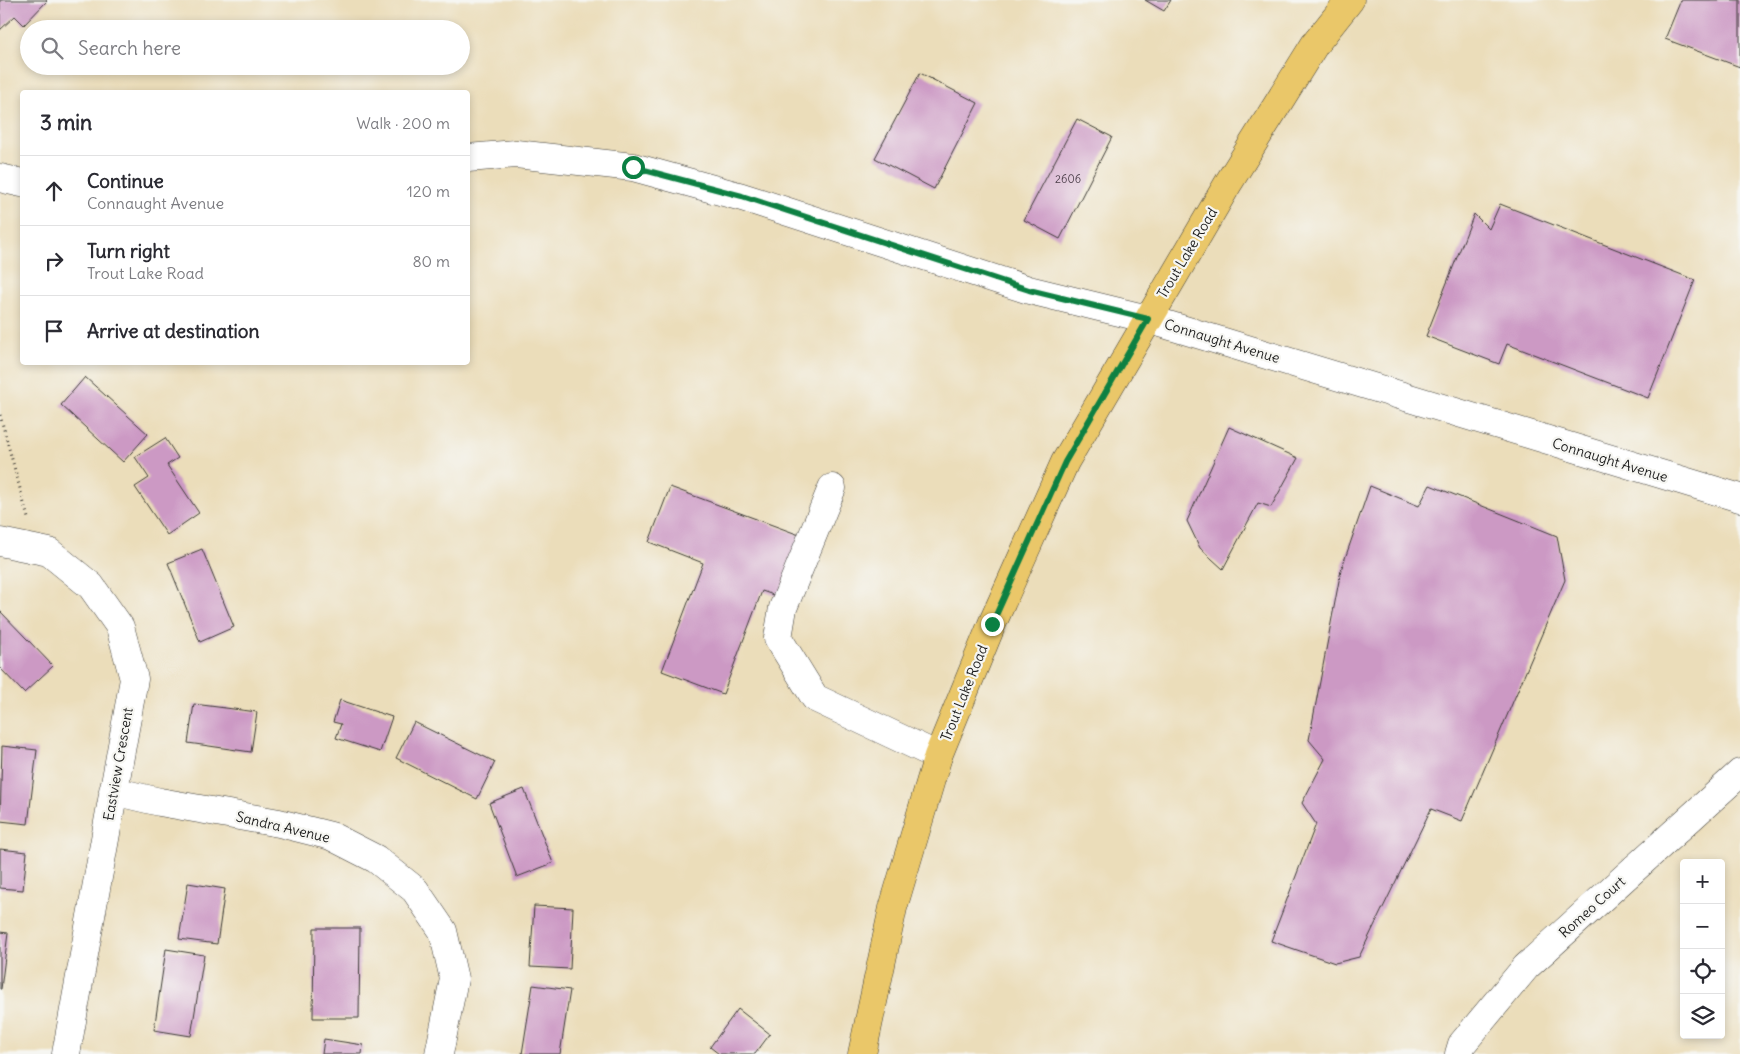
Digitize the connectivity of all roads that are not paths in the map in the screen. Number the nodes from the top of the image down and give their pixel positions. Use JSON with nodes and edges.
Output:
{"nodes":[{"id":1,"x":1350,"y":0,"type":"edge"},
{"id":2,"x":470,"y":158,"type":"edge"},
{"id":3,"x":0,"y":178,"type":"edge"},
{"id":4,"x":20,"y":182,"type":"edge"},
{"id":5,"x":1148,"y":319,"type":"junction"},
{"id":6,"x":832,"y":488,"type":"dead end"},
{"id":7,"x":1740,"y":498,"type":"edge"},
{"id":8,"x":0,"y":542,"type":"edge"},
{"id":9,"x":938,"y":756,"type":"junction"},
{"id":10,"x":1740,"y":773,"type":"edge"},
{"id":11,"x":113,"y":791,"type":"junction"},
{"id":12,"x":66,"y":1054,"type":"edge"},
{"id":13,"x":439,"y":1054,"type":"edge"},
{"id":14,"x":862,"y":1054,"type":"edge"},
{"id":15,"x":1459,"y":1054,"type":"edge"}],
"edges":[{"from":1,"to":5,"type":"main road","name":"Trout Lake Road"},
{"from":2,"to":5,"type":"street","name":"Connaught Avenue"},
{"from":3,"to":4,"type":"street"},
{"from":5,"to":7,"type":"street","name":"Connaught Avenue"},
{"from":5,"to":9,"type":"main road","name":"Trout Lake Road"},
{"from":6,"to":9,"type":"street"},
{"from":8,"to":11,"type":"street","name":"Eastview Crescent"},
{"from":9,"to":14,"type":"main road","name":"Trout Lake Road"},
{"from":10,"to":15,"type":"street","name":"Romeo Court"},
{"from":11,"to":12,"type":"street","name":"Eastview Crescent"},
{"from":11,"to":13,"type":"street","name":"Sandra Avenue"}]}
